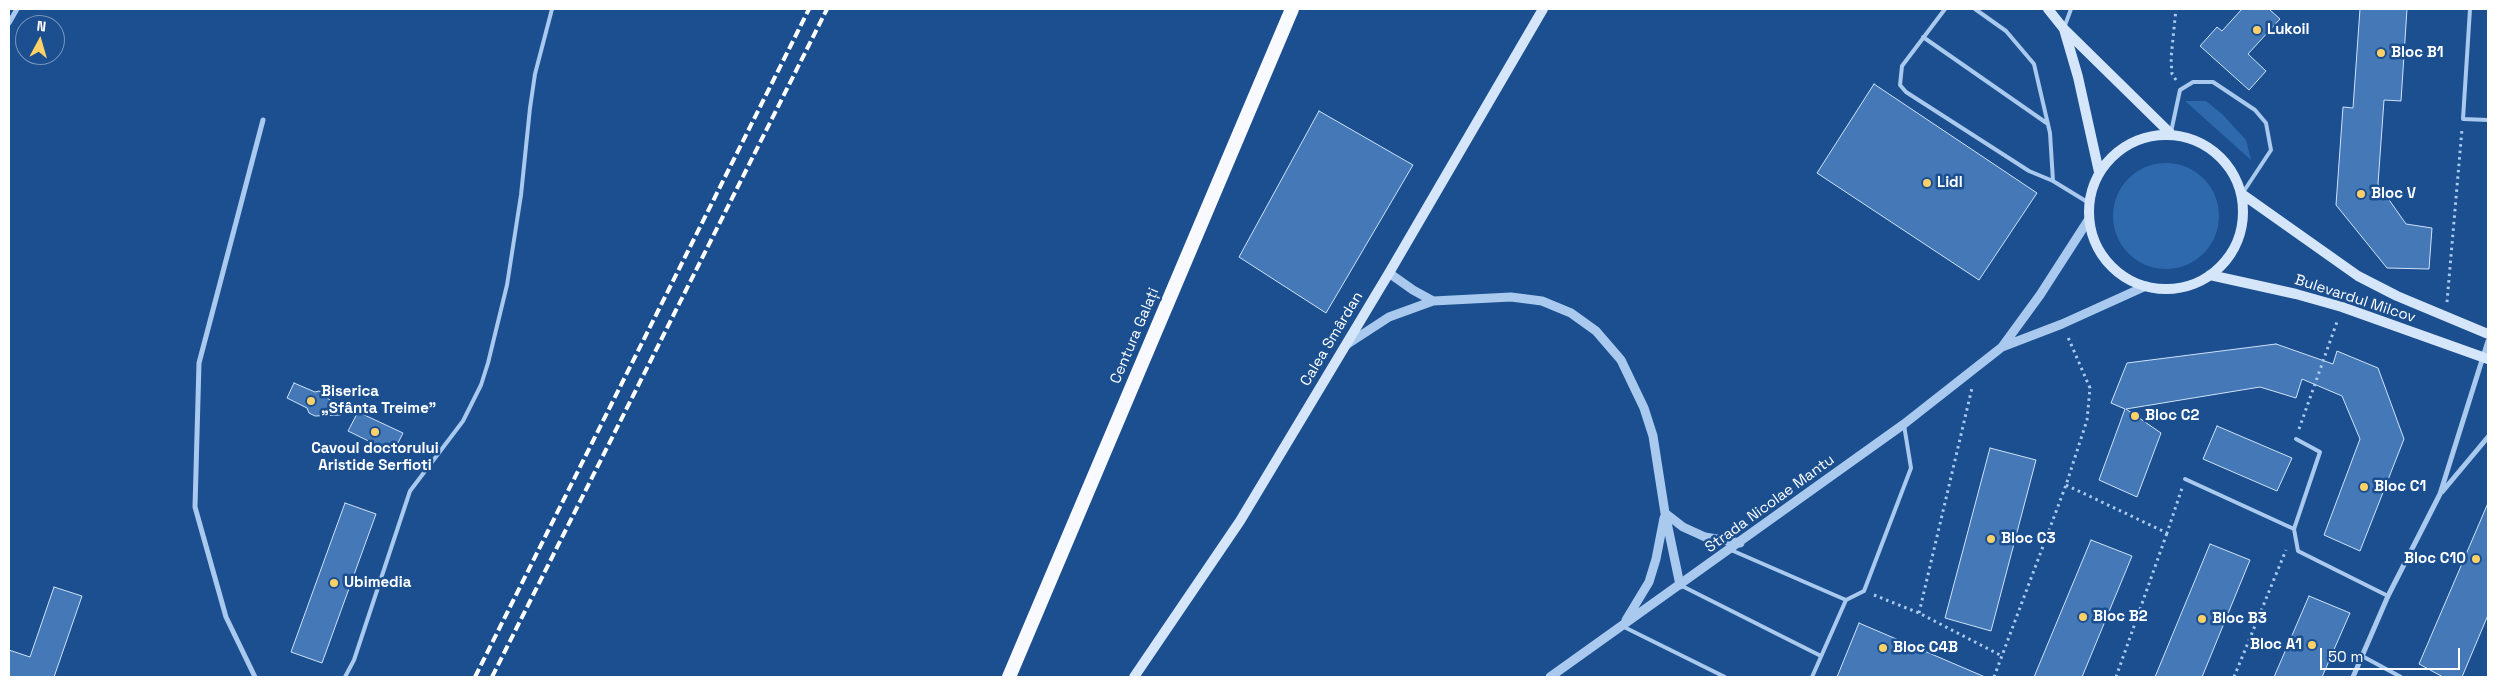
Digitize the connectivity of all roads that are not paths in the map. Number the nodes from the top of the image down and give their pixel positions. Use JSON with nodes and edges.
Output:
{"nodes":[{"id":1,"x":17,"y":9,"type":"edge"},
{"id":2,"x":552,"y":9,"type":"edge"},
{"id":3,"x":1292,"y":9,"type":"edge"},
{"id":4,"x":1543,"y":9,"type":"edge"},
{"id":5,"x":1945,"y":9,"type":"edge"},
{"id":6,"x":1975,"y":9,"type":"edge"},
{"id":7,"x":2048,"y":9,"type":"edge"},
{"id":8,"x":2071,"y":9,"type":"edge"},
{"id":9,"x":2470,"y":9,"type":"edge"},
{"id":10,"x":9,"y":23,"type":"edge"},
{"id":11,"x":2064,"y":28,"type":"junction"},
{"id":12,"x":1923,"y":37,"type":"junction"},
{"id":13,"x":263,"y":120,"type":"dead end"},
{"id":14,"x":2488,"y":120,"type":"edge"},
{"id":15,"x":2048,"y":125,"type":"junction"},
{"id":16,"x":2171,"y":134,"type":"junction"},
{"id":17,"x":2099,"y":172,"type":"junction"},
{"id":18,"x":2053,"y":181,"type":"junction"},
{"id":19,"x":2242,"y":194,"type":"junction"},
{"id":20,"x":2089,"y":203,"type":"junction"},
{"id":21,"x":2089,"y":219,"type":"junction"},
{"id":22,"x":1389,"y":273,"type":"junction"},
{"id":23,"x":2210,"y":275,"type":"junction"},
{"id":24,"x":2146,"y":286,"type":"junction"},
{"id":25,"x":1433,"y":300,"type":"junction"},
{"id":26,"x":2488,"y":334,"type":"edge"},
{"id":27,"x":2488,"y":340,"type":"edge"},
{"id":28,"x":1346,"y":345,"type":"junction"},
{"id":29,"x":2002,"y":347,"type":"junction"},
{"id":30,"x":2486,"y":359,"type":"edge"},
{"id":31,"x":1904,"y":424,"type":"junction"},
{"id":32,"x":2488,"y":438,"type":"edge"},
{"id":33,"x":2296,"y":439,"type":"road end"},
{"id":34,"x":2185,"y":479,"type":"road end"},
{"id":35,"x":2440,"y":494,"type":"junction"},
{"id":36,"x":1665,"y":513,"type":"junction"},
{"id":37,"x":2294,"y":529,"type":"junction"},
{"id":38,"x":1740,"y":542,"type":"junction"},
{"id":39,"x":1730,"y":549,"type":"junction"},
{"id":40,"x":1680,"y":585,"type":"junction"},
{"id":41,"x":2388,"y":596,"type":"junction"},
{"id":42,"x":1846,"y":600,"type":"junction"},
{"id":43,"x":1622,"y":626,"type":"junction"},
{"id":44,"x":1821,"y":656,"type":"junction"},
{"id":45,"x":2362,"y":656,"type":"junction"},
{"id":46,"x":255,"y":677,"type":"edge"},
{"id":47,"x":345,"y":677,"type":"edge"},
{"id":48,"x":1009,"y":677,"type":"edge"},
{"id":49,"x":1134,"y":677,"type":"edge"},
{"id":50,"x":1552,"y":677,"type":"edge"},
{"id":51,"x":1725,"y":677,"type":"edge"},
{"id":52,"x":1812,"y":677,"type":"edge"},
{"id":53,"x":2353,"y":677,"type":"edge"},
{"id":54,"x":2401,"y":677,"type":"edge"}],
"edges":[{"from":1,"to":10,"type":"street"},
{"from":2,"to":47,"type":"lane"},
{"from":3,"to":48,"type":"highway","name":"Centura Galați"},
{"from":4,"to":22,"type":"main road","name":"Calea Smârdan"},
{"from":5,"to":12,"type":"lane"},
{"from":6,"to":15,"type":"lane"},
{"from":7,"to":11,"type":"main road"},
{"from":8,"to":11,"type":"lane"},
{"from":9,"to":14,"type":"lane"},
{"from":11,"to":16,"type":"main road"},
{"from":11,"to":17,"type":"main road"},
{"from":12,"to":15,"type":"lane"},
{"from":12,"to":18,"type":"lane"},
{"from":13,"to":46,"type":"street"},
{"from":15,"to":18,"type":"lane"},
{"from":16,"to":17,"type":"main road"},
{"from":16,"to":19,"type":"main road"},
{"from":16,"to":19,"type":"lane"},
{"from":17,"to":20,"type":"main road"},
{"from":18,"to":20,"type":"lane"},
{"from":19,"to":23,"type":"main road"},
{"from":19,"to":26,"type":"main road","name":"Bulevardul Milcov"},
{"from":20,"to":21,"type":"main road"},
{"from":21,"to":24,"type":"main road"},
{"from":21,"to":29,"type":"street","name":"Strada Nicolae Mantu"},
{"from":22,"to":25,"type":"street"},
{"from":22,"to":28,"type":"main road","name":"Calea Smârdan"},
{"from":23,"to":24,"type":"main road"},
{"from":23,"to":30,"type":"main road","name":"Bulevardul Milcov"},
{"from":24,"to":29,"type":"street","name":"Strada Nicolae Mantu"},
{"from":25,"to":28,"type":"street"},
{"from":25,"to":36,"type":"street"},
{"from":27,"to":30,"type":"street"},
{"from":28,"to":49,"type":"main road","name":"Calea Smârdan"},
{"from":29,"to":31,"type":"street","name":"Strada Nicolae Mantu"},
{"from":30,"to":35,"type":"street"},
{"from":31,"to":38,"type":"street","name":"Strada Nicolae Mantu"},
{"from":31,"to":42,"type":"lane"},
{"from":32,"to":35,"type":"street"},
{"from":33,"to":37,"type":"lane"},
{"from":34,"to":37,"type":"lane"},
{"from":35,"to":41,"type":"street"},
{"from":36,"to":38,"type":"street"},
{"from":36,"to":40,"type":"street"},
{"from":36,"to":43,"type":"street"},
{"from":37,"to":41,"type":"lane"},
{"from":38,"to":39,"type":"street","name":"Strada Nicolae Mantu"},
{"from":39,"to":40,"type":"street","name":"Strada Nicolae Mantu"},
{"from":39,"to":42,"type":"lane"},
{"from":40,"to":43,"type":"street","name":"Strada Nicolae Mantu"},
{"from":40,"to":44,"type":"lane"},
{"from":41,"to":45,"type":"street"},
{"from":42,"to":44,"type":"lane"},
{"from":43,"to":50,"type":"street","name":"Strada Nicolae Mantu"},
{"from":43,"to":51,"type":"lane"},
{"from":44,"to":52,"type":"lane"},
{"from":45,"to":53,"type":"street"},
{"from":45,"to":54,"type":"lane"}]}
